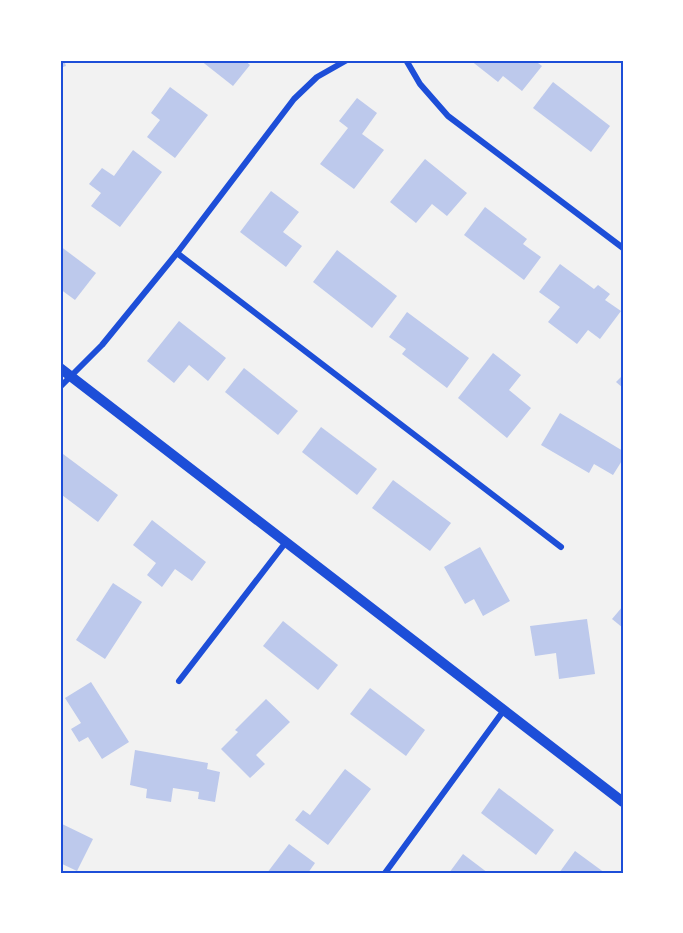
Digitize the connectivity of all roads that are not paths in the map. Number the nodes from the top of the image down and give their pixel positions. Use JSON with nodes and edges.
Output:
{"nodes":[{"id":1,"x":347,"y":60,"type":"edge"},
{"id":2,"x":406,"y":60,"type":"edge"},
{"id":3,"x":623,"y":248,"type":"edge"},
{"id":4,"x":177,"y":252,"type":"junction"},
{"id":5,"x":60,"y":368,"type":"edge"},
{"id":6,"x":70,"y":376,"type":"junction"},
{"id":7,"x":60,"y":387,"type":"edge"},
{"id":8,"x":285,"y":542,"type":"junction"},
{"id":9,"x":561,"y":547,"type":"dead end"},
{"id":10,"x":179,"y":681,"type":"dead end"},
{"id":11,"x":504,"y":710,"type":"junction"},
{"id":12,"x":623,"y":802,"type":"edge"},
{"id":13,"x":385,"y":873,"type":"edge"}],
"edges":[{"from":1,"to":4,"type":"street"},
{"from":2,"to":3,"type":"street"},
{"from":4,"to":6,"type":"street"},
{"from":4,"to":9,"type":"street"},
{"from":5,"to":6,"type":"street"},
{"from":6,"to":7,"type":"street"},
{"from":6,"to":8,"type":"street"},
{"from":8,"to":10,"type":"street"},
{"from":8,"to":11,"type":"street"},
{"from":11,"to":12,"type":"street"},
{"from":11,"to":13,"type":"street"}]}
